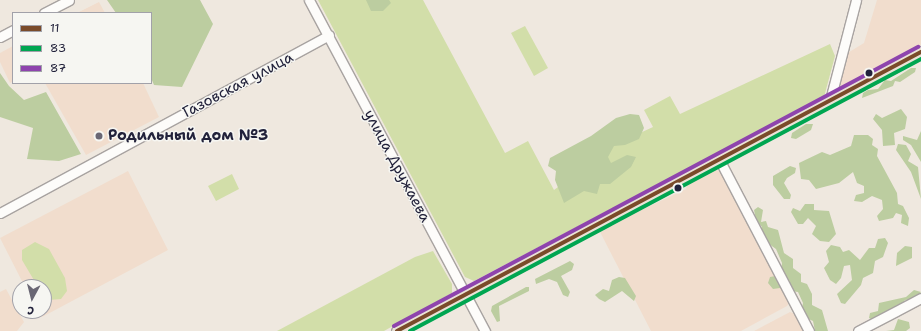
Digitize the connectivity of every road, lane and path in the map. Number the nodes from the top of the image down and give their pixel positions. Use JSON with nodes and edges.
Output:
{"nodes":[{"id":1,"x":69,"y":0,"type":"edge"},
{"id":2,"x":309,"y":0,"type":"edge"},
{"id":3,"x":856,"y":0,"type":"edge"},
{"id":4,"x":46,"y":12,"type":"edge"},
{"id":5,"x":12,"y":31,"type":"edge"},
{"id":6,"x":329,"y":35,"type":"junction"},
{"id":7,"x":0,"y":37,"type":"edge"},
{"id":8,"x":921,"y":52,"type":"edge"},
{"id":9,"x":830,"y":100,"type":"junction"},
{"id":10,"x":719,"y":159,"type":"junction"},
{"id":11,"x":0,"y":213,"type":"edge"},
{"id":12,"x":465,"y":294,"type":"junction"},
{"id":13,"x":921,"y":298,"type":"edge"},
{"id":14,"x":397,"y":331,"type":"edge"},
{"id":15,"x":485,"y":331,"type":"edge"},
{"id":16,"x":809,"y":331,"type":"edge"},
{"id":17,"x":858,"y":331,"type":"edge"}],
"edges":[{"from":1,"to":4,"type":"street"},
{"from":2,"to":6,"type":"street","name":"улица Дружаева"},
{"from":3,"to":9,"type":"street"},
{"from":5,"to":7,"type":"street"},
{"from":6,"to":11,"type":"street","name":"Газовская улица"},
{"from":6,"to":12,"type":"street","name":"улица Дружаева"},
{"from":8,"to":9,"type":"main road"},
{"from":9,"to":10,"type":"main road"},
{"from":10,"to":12,"type":"main road"},
{"from":10,"to":16,"type":"street"},
{"from":12,"to":14,"type":"main road"},
{"from":12,"to":15,"type":"street","name":"улица Дружаева"},
{"from":13,"to":17,"type":"street"}]}
